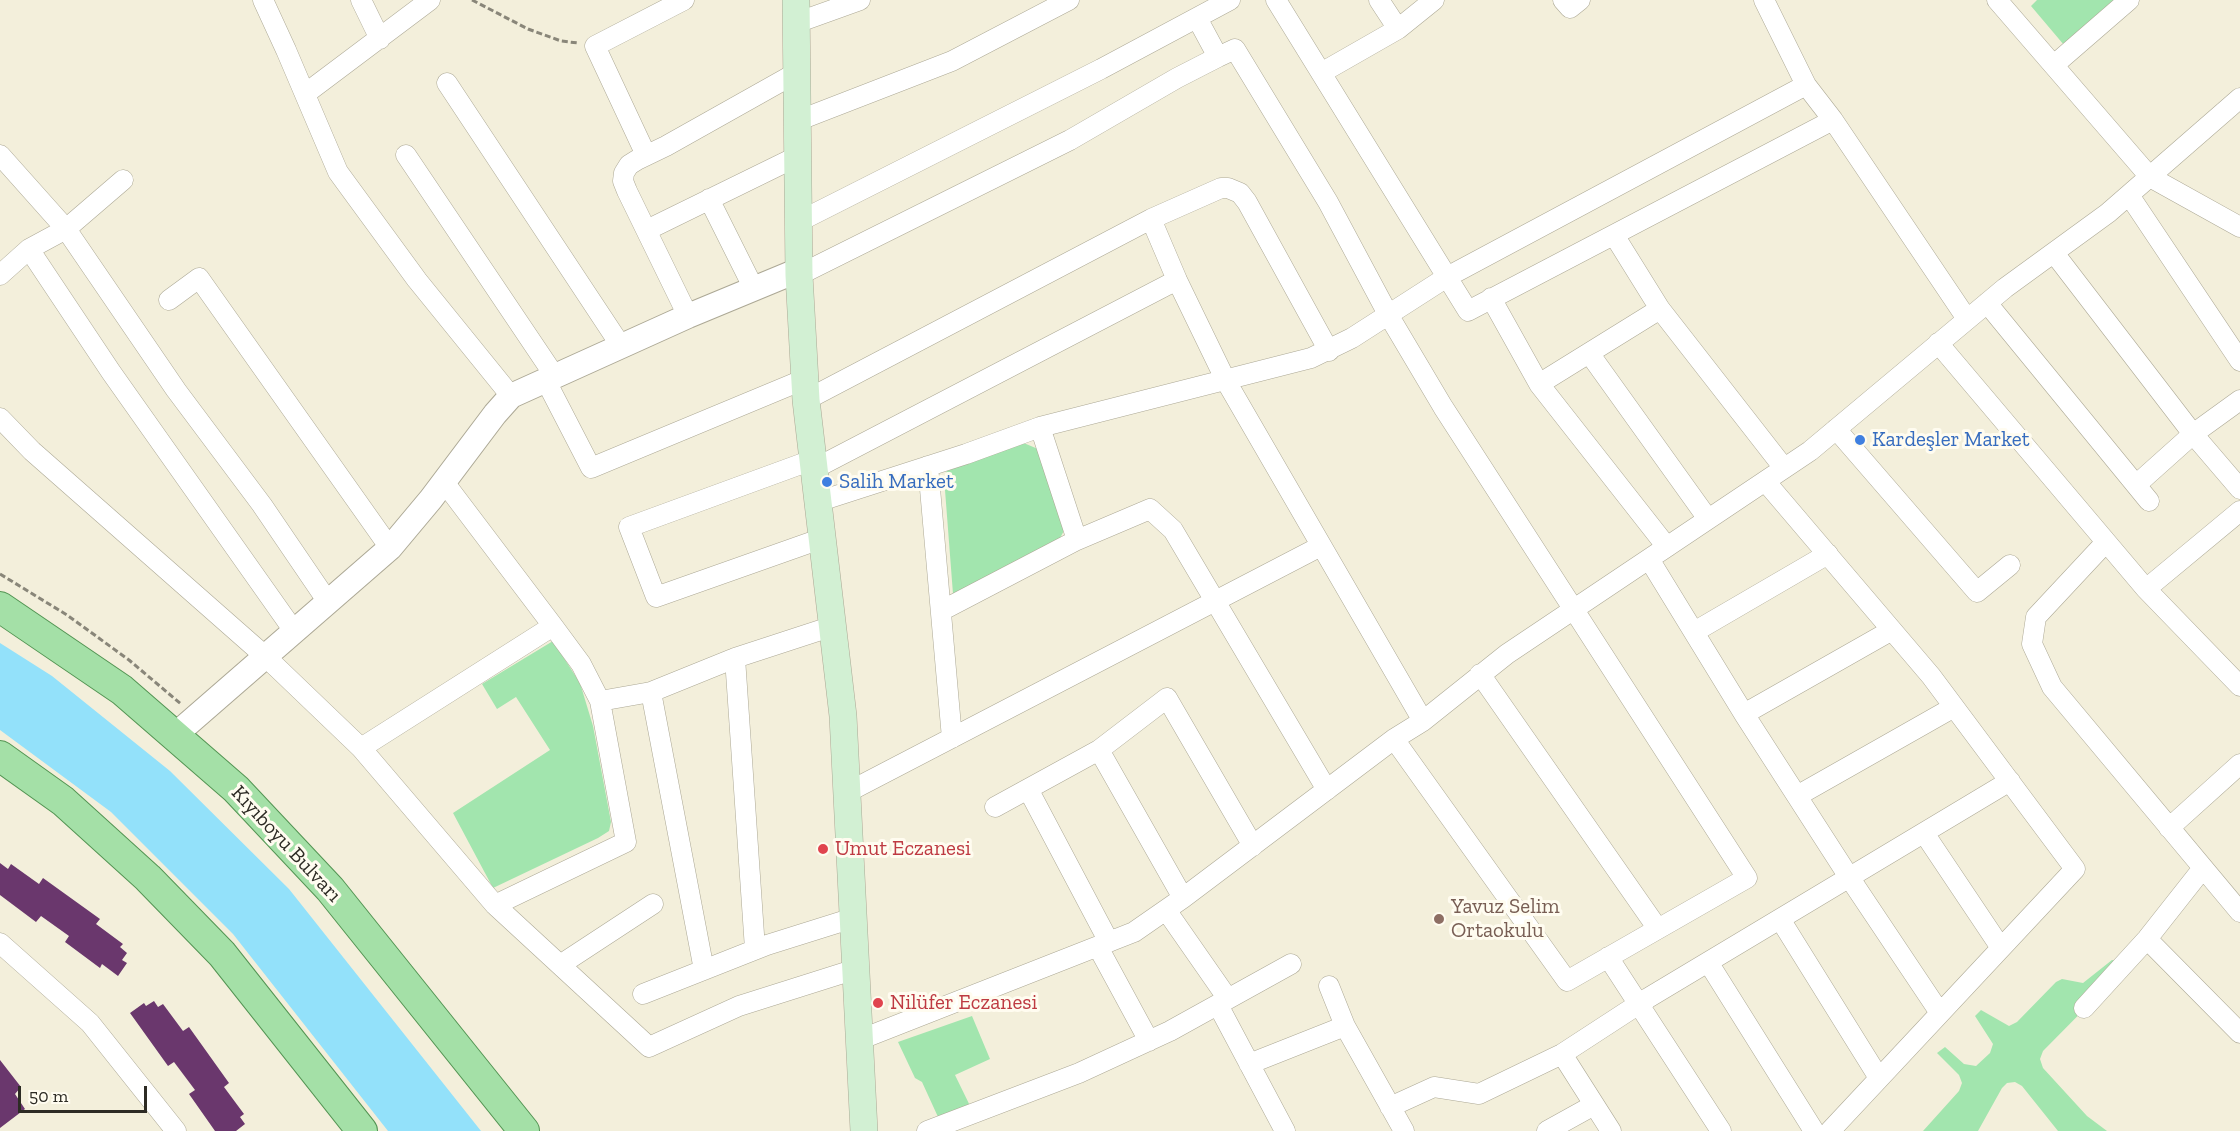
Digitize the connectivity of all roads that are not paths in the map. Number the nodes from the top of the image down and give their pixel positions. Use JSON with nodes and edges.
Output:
{"nodes":[{"id":1,"x":263,"y":0,"type":"edge"},
{"id":2,"x":361,"y":0,"type":"edge"},
{"id":3,"x":430,"y":0,"type":"edge"},
{"id":4,"x":684,"y":0,"type":"edge"},
{"id":5,"x":860,"y":0,"type":"edge"},
{"id":6,"x":1070,"y":0,"type":"edge"},
{"id":7,"x":1230,"y":0,"type":"edge"},
{"id":8,"x":1276,"y":0,"type":"edge"},
{"id":9,"x":1379,"y":0,"type":"edge"},
{"id":10,"x":1434,"y":0,"type":"edge"},
{"id":11,"x":1563,"y":0,"type":"edge"},
{"id":12,"x":1580,"y":0,"type":"edge"},
{"id":13,"x":1764,"y":0,"type":"edge"},
{"id":14,"x":2129,"y":0,"type":"edge"},
{"id":15,"x":2009,"y":4,"type":"edge"},
{"id":16,"x":796,"y":11,"type":"edge"},
{"id":17,"x":1197,"y":18,"type":"junction"},
{"id":18,"x":1398,"y":29,"type":"junction"},
{"id":19,"x":380,"y":39,"type":"junction"},
{"id":20,"x":1218,"y":57,"type":"junction"},
{"id":21,"x":2054,"y":65,"type":"junction"},
{"id":22,"x":796,"y":73,"type":"junction"},
{"id":23,"x":1322,"y":73,"type":"junction"},
{"id":24,"x":447,"y":83,"type":"dead end"},
{"id":25,"x":1806,"y":85,"type":"junction"},
{"id":26,"x":305,"y":94,"type":"junction"},
{"id":27,"x":2240,"y":98,"type":"edge"},
{"id":28,"x":1833,"y":120,"type":"junction"},
{"id":29,"x":797,"y":122,"type":"junction"},
{"id":30,"x":0,"y":155,"type":"edge"},
{"id":31,"x":406,"y":155,"type":"dead end"},
{"id":32,"x":646,"y":155,"type":"junction"},
{"id":33,"x":798,"y":156,"type":"junction"},
{"id":34,"x":2150,"y":177,"type":"junction"},
{"id":35,"x":123,"y":180,"type":"dead end"},
{"id":36,"x":2129,"y":195,"type":"junction"},
{"id":37,"x":709,"y":199,"type":"junction"},
{"id":38,"x":1151,"y":219,"type":"junction"},
{"id":39,"x":798,"y":222,"type":"junction"},
{"id":40,"x":2240,"y":228,"type":"edge"},
{"id":41,"x":66,"y":229,"type":"junction"},
{"id":42,"x":646,"y":230,"type":"junction"},
{"id":43,"x":1614,"y":235,"type":"junction"},
{"id":44,"x":30,"y":249,"type":"junction"},
{"id":45,"x":2054,"y":253,"type":"junction"},
{"id":46,"x":799,"y":272,"type":"junction"},
{"id":47,"x":0,"y":275,"type":"edge"},
{"id":48,"x":1447,"y":277,"type":"junction"},
{"id":49,"x":1177,"y":280,"type":"junction"},
{"id":50,"x":754,"y":290,"type":"junction"},
{"id":51,"x":1491,"y":298,"type":"junction"},
{"id":52,"x":169,"y":300,"type":"dead end"},
{"id":53,"x":1987,"y":303,"type":"junction"},
{"id":54,"x":1660,"y":309,"type":"junction"},
{"id":55,"x":688,"y":316,"type":"junction"},
{"id":56,"x":1389,"y":316,"type":"junction"},
{"id":57,"x":1967,"y":319,"type":"junction"},
{"id":58,"x":1938,"y":343,"type":"junction"},
{"id":59,"x":621,"y":346,"type":"junction"},
{"id":60,"x":1329,"y":351,"type":"junction"},
{"id":61,"x":1588,"y":353,"type":"junction"},
{"id":62,"x":2240,"y":361,"type":"edge"},
{"id":63,"x":550,"y":378,"type":"junction"},
{"id":64,"x":1226,"y":381,"type":"junction"},
{"id":65,"x":1539,"y":384,"type":"junction"},
{"id":66,"x":806,"y":389,"type":"junction"},
{"id":67,"x":511,"y":396,"type":"junction"},
{"id":68,"x":2240,"y":400,"type":"edge"},
{"id":69,"x":0,"y":418,"type":"edge"},
{"id":70,"x":1040,"y":427,"type":"junction"},
{"id":71,"x":1836,"y":429,"type":"junction"},
{"id":72,"x":2193,"y":434,"type":"junction"},
{"id":73,"x":813,"y":465,"type":"junction"},
{"id":74,"x":928,"y":466,"type":"junction"},
{"id":75,"x":1784,"y":468,"type":"junction"},
{"id":76,"x":1766,"y":481,"type":"junction"},
{"id":77,"x":444,"y":482,"type":"junction"},
{"id":78,"x":2136,"y":485,"type":"junction"},
{"id":79,"x":2240,"y":489,"type":"edge"},
{"id":80,"x":2149,"y":501,"type":"dead end"},
{"id":81,"x":817,"y":502,"type":"junction"},
{"id":82,"x":2240,"y":511,"type":"edge"},
{"id":83,"x":1708,"y":519,"type":"junction"},
{"id":84,"x":823,"y":538,"type":"junction"},
{"id":85,"x":1077,"y":540,"type":"junction"},
{"id":86,"x":2106,"y":543,"type":"junction"},
{"id":87,"x":1321,"y":546,"type":"junction"},
{"id":88,"x":1667,"y":547,"type":"junction"},
{"id":89,"x":390,"y":548,"type":"junction"},
{"id":90,"x":1828,"y":555,"type":"junction"},
{"id":91,"x":1649,"y":559,"type":"junction"},
{"id":92,"x":2010,"y":566,"type":"dead end"},
{"id":93,"x":2146,"y":589,"type":"junction"},
{"id":94,"x":1215,"y":601,"type":"junction"},
{"id":95,"x":328,"y":602,"type":"junction"},
{"id":96,"x":0,"y":607,"type":"edge"},
{"id":97,"x":1573,"y":610,"type":"junction"},
{"id":98,"x":941,"y":611,"type":"junction"},
{"id":99,"x":553,"y":626,"type":"junction"},
{"id":100,"x":833,"y":626,"type":"junction"},
{"id":101,"x":1892,"y":630,"type":"junction"},
{"id":102,"x":294,"y":631,"type":"junction"},
{"id":103,"x":1694,"y":632,"type":"junction"},
{"id":104,"x":266,"y":657,"type":"junction"},
{"id":105,"x":735,"y":658,"type":"junction"},
{"id":106,"x":1480,"y":674,"type":"junction"},
{"id":107,"x":2240,"y":686,"type":"edge"},
{"id":108,"x":651,"y":692,"type":"junction"},
{"id":109,"x":600,"y":701,"type":"junction"},
{"id":110,"x":1954,"y":707,"type":"junction"},
{"id":111,"x":1744,"y":714,"type":"junction"},
{"id":112,"x":1423,"y":721,"type":"junction"},
{"id":113,"x":185,"y":726,"type":"junction"},
{"id":114,"x":952,"y":738,"type":"junction"},
{"id":115,"x":1394,"y":739,"type":"junction"},
{"id":116,"x":361,"y":748,"type":"junction"},
{"id":117,"x":1099,"y":750,"type":"junction"},
{"id":118,"x":0,"y":756,"type":"edge"},
{"id":119,"x":2240,"y":764,"type":"edge"},
{"id":120,"x":2010,"y":781,"type":"junction"},
{"id":121,"x":1028,"y":789,"type":"junction"},
{"id":122,"x":1327,"y":790,"type":"junction"},
{"id":123,"x":846,"y":793,"type":"junction"},
{"id":124,"x":1797,"y":796,"type":"junction"},
{"id":125,"x":995,"y":807,"type":"dead end"},
{"id":126,"x":2169,"y":828,"type":"junction"},
{"id":127,"x":1924,"y":833,"type":"junction"},
{"id":128,"x":1253,"y":846,"type":"junction"},
{"id":129,"x":2203,"y":868,"type":"junction"},
{"id":130,"x":1849,"y":878,"type":"junction"},
{"id":131,"x":1184,"y":898,"type":"junction"},
{"id":132,"x":653,"y":904,"type":"dead end"},
{"id":133,"x":495,"y":905,"type":"junction"},
{"id":134,"x":1166,"y":910,"type":"junction"},
{"id":135,"x":2240,"y":912,"type":"edge"},
{"id":136,"x":853,"y":918,"type":"junction"},
{"id":137,"x":1780,"y":919,"type":"junction"},
{"id":138,"x":1658,"y":929,"type":"junction"},
{"id":139,"x":2147,"y":939,"type":"junction"},
{"id":140,"x":0,"y":943,"type":"edge"},
{"id":141,"x":1103,"y":944,"type":"junction"},
{"id":142,"x":2001,"y":948,"type":"junction"},
{"id":143,"x":755,"y":949,"type":"junction"},
{"id":144,"x":1608,"y":957,"type":"junction"},
{"id":145,"x":1708,"y":962,"type":"junction"},
{"id":146,"x":1291,"y":964,"type":"dead end"},
{"id":147,"x":560,"y":965,"type":"junction"},
{"id":148,"x":856,"y":969,"type":"junction"},
{"id":149,"x":704,"y":970,"type":"junction"},
{"id":150,"x":1329,"y":986,"type":"dead end"},
{"id":151,"x":643,"y":994,"type":"dead end"},
{"id":152,"x":1223,"y":1002,"type":"junction"},
{"id":153,"x":1638,"y":1004,"type":"junction"},
{"id":154,"x":2084,"y":1008,"type":"dead end"},
{"id":155,"x":1940,"y":1013,"type":"junction"},
{"id":156,"x":1345,"y":1026,"type":"junction"},
{"id":157,"x":2240,"y":1033,"type":"edge"},
{"id":158,"x":859,"y":1040,"type":"junction"},
{"id":159,"x":1149,"y":1041,"type":"junction"},
{"id":160,"x":1562,"y":1054,"type":"junction"},
{"id":161,"x":1249,"y":1064,"type":"junction"},
{"id":162,"x":1879,"y":1078,"type":"junction"},
{"id":163,"x":1594,"y":1105,"type":"junction"},
{"id":164,"x":1390,"y":1107,"type":"junction"},
{"id":165,"x":176,"y":1131,"type":"edge"},
{"id":166,"x":362,"y":1131,"type":"edge"},
{"id":167,"x":524,"y":1131,"type":"edge"},
{"id":168,"x":864,"y":1131,"type":"edge"},
{"id":169,"x":927,"y":1131,"type":"edge"},
{"id":170,"x":1285,"y":1131,"type":"edge"},
{"id":171,"x":1404,"y":1131,"type":"edge"},
{"id":172,"x":1547,"y":1131,"type":"edge"},
{"id":173,"x":1611,"y":1131,"type":"edge"},
{"id":174,"x":1721,"y":1131,"type":"edge"},
{"id":175,"x":1814,"y":1131,"type":"edge"},
{"id":176,"x":1830,"y":1131,"type":"edge"}],
"edges":[{"from":1,"to":26,"type":"street"},
{"from":2,"to":19,"type":"street"},
{"from":3,"to":19,"type":"street"},
{"from":4,"to":32,"type":"street"},
{"from":5,"to":16,"type":"street"},
{"from":6,"to":29,"type":"street"},
{"from":7,"to":17,"type":"street"},
{"from":8,"to":23,"type":"street"},
{"from":9,"to":18,"type":"street"},
{"from":10,"to":18,"type":"street"},
{"from":11,"to":12,"type":"street"},
{"from":13,"to":25,"type":"street"},
{"from":14,"to":21,"type":"street"},
{"from":15,"to":21,"type":"street"},
{"from":16,"to":22,"type":"main road"},
{"from":17,"to":20,"type":"street"},
{"from":17,"to":39,"type":"street"},
{"from":18,"to":23,"type":"street"},
{"from":19,"to":26,"type":"street"},
{"from":20,"to":46,"type":"street"},
{"from":20,"to":56,"type":"street"},
{"from":21,"to":34,"type":"street"},
{"from":22,"to":29,"type":"main road"},
{"from":22,"to":32,"type":"street"},
{"from":23,"to":48,"type":"street"},
{"from":24,"to":59,"type":"street"},
{"from":25,"to":28,"type":"street"},
{"from":25,"to":48,"type":"street"},
{"from":26,"to":67,"type":"street"},
{"from":27,"to":34,"type":"street"},
{"from":28,"to":43,"type":"street"},
{"from":28,"to":57,"type":"street"},
{"from":29,"to":33,"type":"main road"},
{"from":30,"to":41,"type":"street"},
{"from":31,"to":63,"type":"street"},
{"from":32,"to":42,"type":"street"},
{"from":33,"to":37,"type":"street"},
{"from":33,"to":39,"type":"main road"},
{"from":34,"to":36,"type":"street"},
{"from":34,"to":40,"type":"street"},
{"from":35,"to":41,"type":"street"},
{"from":36,"to":45,"type":"street"},
{"from":36,"to":62,"type":"street"},
{"from":37,"to":42,"type":"street"},
{"from":37,"to":50,"type":"street"},
{"from":38,"to":49,"type":"street"},
{"from":38,"to":60,"type":"street"},
{"from":38,"to":66,"type":"street"},
{"from":39,"to":46,"type":"main road"},
{"from":41,"to":44,"type":"street"},
{"from":41,"to":95,"type":"street"},
{"from":42,"to":55,"type":"street"},
{"from":43,"to":51,"type":"street"},
{"from":43,"to":54,"type":"street"},
{"from":44,"to":47,"type":"street"},
{"from":44,"to":102,"type":"street"},
{"from":45,"to":53,"type":"street"},
{"from":45,"to":72,"type":"street"},
{"from":46,"to":50,"type":"street"},
{"from":46,"to":66,"type":"main road"},
{"from":48,"to":51,"type":"street"},
{"from":48,"to":56,"type":"street"},
{"from":49,"to":64,"type":"street"},
{"from":49,"to":73,"type":"street"},
{"from":50,"to":55,"type":"street"},
{"from":51,"to":65,"type":"street"},
{"from":52,"to":89,"type":"street"},
{"from":53,"to":57,"type":"street"},
{"from":53,"to":78,"type":"street"},
{"from":54,"to":61,"type":"street"},
{"from":54,"to":75,"type":"street"},
{"from":55,"to":59,"type":"street"},
{"from":56,"to":60,"type":"street"},
{"from":56,"to":97,"type":"street"},
{"from":57,"to":58,"type":"street"},
{"from":58,"to":71,"type":"street"},
{"from":58,"to":86,"type":"street"},
{"from":59,"to":63,"type":"street"},
{"from":60,"to":64,"type":"street"},
{"from":61,"to":65,"type":"street"},
{"from":61,"to":83,"type":"street"},
{"from":63,"to":66,"type":"street"},
{"from":63,"to":67,"type":"street"},
{"from":64,"to":70,"type":"street"},
{"from":64,"to":87,"type":"street"},
{"from":65,"to":88,"type":"street"},
{"from":66,"to":73,"type":"main road"},
{"from":67,"to":77,"type":"street"},
{"from":68,"to":72,"type":"street"},
{"from":69,"to":104,"type":"street"},
{"from":70,"to":74,"type":"street"},
{"from":70,"to":85,"type":"street"},
{"from":71,"to":75,"type":"street"},
{"from":71,"to":92,"type":"street"},
{"from":72,"to":78,"type":"street"},
{"from":72,"to":79,"type":"street"},
{"from":73,"to":81,"type":"main road"},
{"from":73,"to":84,"type":"street"},
{"from":74,"to":81,"type":"street"},
{"from":74,"to":98,"type":"street"},
{"from":75,"to":76,"type":"street"},
{"from":76,"to":83,"type":"street"},
{"from":76,"to":90,"type":"street"},
{"from":77,"to":89,"type":"street"},
{"from":77,"to":99,"type":"street"},
{"from":78,"to":80,"type":"street"},
{"from":81,"to":84,"type":"main road"},
{"from":82,"to":93,"type":"street"},
{"from":83,"to":88,"type":"street"},
{"from":84,"to":100,"type":"main road"},
{"from":85,"to":94,"type":"street"},
{"from":85,"to":98,"type":"street"},
{"from":86,"to":93,"type":"street"},
{"from":86,"to":126,"type":"street"},
{"from":87,"to":94,"type":"street"},
{"from":87,"to":112,"type":"street"},
{"from":88,"to":91,"type":"street"},
{"from":89,"to":95,"type":"street"},
{"from":90,"to":101,"type":"street"},
{"from":90,"to":103,"type":"street"},
{"from":91,"to":97,"type":"street"},
{"from":91,"to":103,"type":"street"},
{"from":93,"to":107,"type":"street"},
{"from":94,"to":114,"type":"street"},
{"from":94,"to":122,"type":"street"},
{"from":95,"to":102,"type":"street"},
{"from":96,"to":113,"type":"main road","name":"Kıyıboyu Bulvarı"},
{"from":97,"to":106,"type":"street"},
{"from":97,"to":138,"type":"street"},
{"from":98,"to":114,"type":"street"},
{"from":99,"to":109,"type":"street"},
{"from":99,"to":116,"type":"street"},
{"from":100,"to":105,"type":"street"},
{"from":100,"to":123,"type":"main road"},
{"from":101,"to":110,"type":"street"},
{"from":101,"to":111,"type":"street"},
{"from":102,"to":104,"type":"street"},
{"from":103,"to":111,"type":"street"},
{"from":104,"to":113,"type":"street"},
{"from":104,"to":116,"type":"street"},
{"from":105,"to":108,"type":"street"},
{"from":105,"to":143,"type":"street"},
{"from":106,"to":112,"type":"street"},
{"from":106,"to":138,"type":"street"},
{"from":108,"to":109,"type":"street"},
{"from":108,"to":149,"type":"street"},
{"from":109,"to":133,"type":"street"},
{"from":110,"to":120,"type":"street"},
{"from":110,"to":124,"type":"street"},
{"from":111,"to":124,"type":"street"},
{"from":112,"to":115,"type":"street"},
{"from":113,"to":167,"type":"main road","name":"Kıyıboyu Bulvarı"},
{"from":114,"to":123,"type":"street"},
{"from":115,"to":122,"type":"street"},
{"from":115,"to":144,"type":"street"},
{"from":116,"to":133,"type":"street"},
{"from":117,"to":121,"type":"street"},
{"from":117,"to":128,"type":"street"},
{"from":117,"to":131,"type":"street"},
{"from":118,"to":166,"type":"main road"},
{"from":119,"to":126,"type":"street"},
{"from":120,"to":127,"type":"street"},
{"from":120,"to":142,"type":"street"},
{"from":121,"to":125,"type":"street"},
{"from":121,"to":141,"type":"street"},
{"from":122,"to":128,"type":"street"},
{"from":123,"to":136,"type":"main road"},
{"from":124,"to":130,"type":"street"},
{"from":126,"to":129,"type":"street"},
{"from":127,"to":130,"type":"street"},
{"from":127,"to":142,"type":"street"},
{"from":128,"to":131,"type":"street"},
{"from":129,"to":135,"type":"street"},
{"from":129,"to":139,"type":"street"},
{"from":130,"to":137,"type":"street"},
{"from":130,"to":155,"type":"street"},
{"from":131,"to":134,"type":"street"},
{"from":132,"to":147,"type":"street"},
{"from":133,"to":147,"type":"street"},
{"from":134,"to":141,"type":"street"},
{"from":134,"to":152,"type":"street"},
{"from":136,"to":143,"type":"street"},
{"from":136,"to":148,"type":"main road"},
{"from":137,"to":145,"type":"street"},
{"from":137,"to":162,"type":"street"},
{"from":138,"to":144,"type":"street"},
{"from":139,"to":154,"type":"street"},
{"from":139,"to":157,"type":"street"},
{"from":140,"to":165,"type":"street"},
{"from":141,"to":158,"type":"street"},
{"from":141,"to":159,"type":"street"},
{"from":142,"to":155,"type":"street"},
{"from":143,"to":149,"type":"street"},
{"from":144,"to":153,"type":"street"},
{"from":145,"to":153,"type":"street"},
{"from":145,"to":175,"type":"street"},
{"from":146,"to":152,"type":"street"},
{"from":147,"to":148,"type":"street"},
{"from":148,"to":158,"type":"main road"},
{"from":149,"to":151,"type":"street"},
{"from":150,"to":156,"type":"street"},
{"from":152,"to":159,"type":"street"},
{"from":152,"to":161,"type":"street"},
{"from":153,"to":160,"type":"street"},
{"from":153,"to":174,"type":"street"},
{"from":155,"to":162,"type":"street"},
{"from":156,"to":161,"type":"street"},
{"from":156,"to":164,"type":"street"},
{"from":158,"to":168,"type":"main road"},
{"from":159,"to":169,"type":"street"},
{"from":160,"to":163,"type":"street"},
{"from":160,"to":164,"type":"street"},
{"from":161,"to":170,"type":"street"},
{"from":162,"to":176,"type":"street"},
{"from":163,"to":172,"type":"street"},
{"from":163,"to":173,"type":"street"},
{"from":164,"to":171,"type":"street"}]}
